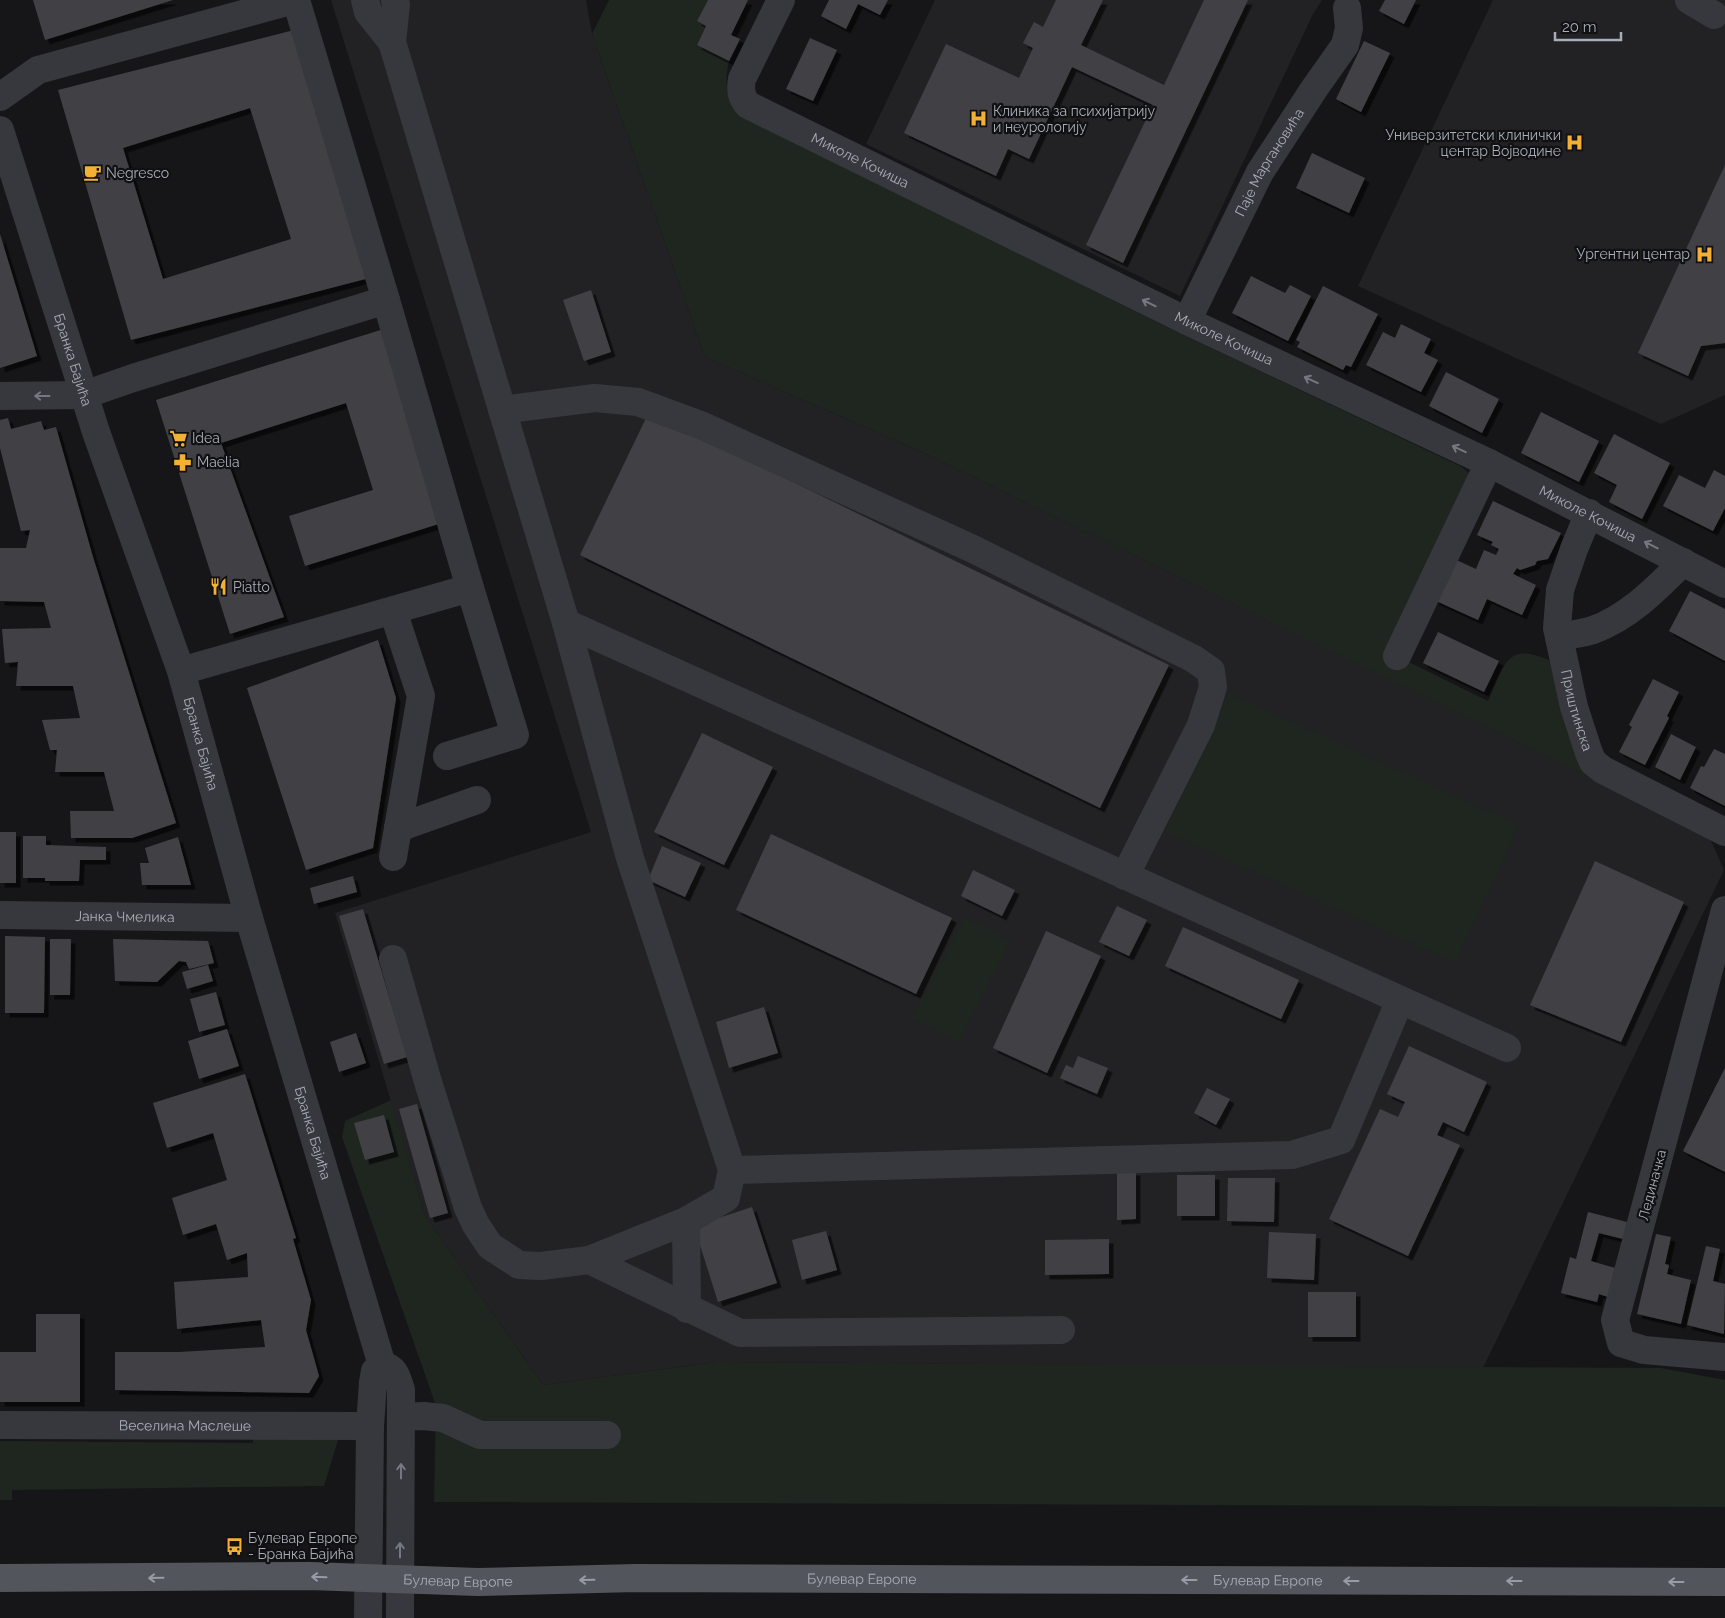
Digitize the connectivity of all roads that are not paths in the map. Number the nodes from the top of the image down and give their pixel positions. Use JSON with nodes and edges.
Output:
{"nodes":[{"id":1,"x":295,"y":0,"type":"edge"},
{"id":2,"x":365,"y":0,"type":"edge"},
{"id":3,"x":395,"y":0,"type":"edge"},
{"id":4,"x":781,"y":0,"type":"edge"},
{"id":5,"x":1689,"y":0,"type":"edge"},
{"id":6,"x":1346,"y":8,"type":"dead end"},
{"id":7,"x":1714,"y":15,"type":"dead end"},
{"id":8,"x":392,"y":42,"type":"junction"},
{"id":9,"x":0,"y":97,"type":"edge"},
{"id":10,"x":0,"y":130,"type":"edge"},
{"id":11,"x":386,"y":300,"type":"junction"},
{"id":12,"x":1187,"y":321,"type":"junction"},
{"id":13,"x":84,"y":395,"type":"junction"},
{"id":14,"x":0,"y":396,"type":"edge"},
{"id":15,"x":502,"y":410,"type":"junction"},
{"id":16,"x":1489,"y":463,"type":"junction"},
{"id":17,"x":1589,"y":513,"type":"junction"},
{"id":18,"x":1683,"y":562,"type":"junction"},
{"id":19,"x":1725,"y":584,"type":"edge"},
{"id":20,"x":470,"y":588,"type":"junction"},
{"id":21,"x":393,"y":611,"type":"junction"},
{"id":22,"x":566,"y":624,"type":"junction"},
{"id":23,"x":1559,"y":637,"type":"junction"},
{"id":24,"x":1397,"y":656,"type":"dead end"},
{"id":25,"x":181,"y":671,"type":"junction"},
{"id":26,"x":447,"y":756,"type":"dead end"},
{"id":27,"x":477,"y":800,"type":"dead end"},
{"id":28,"x":398,"y":828,"type":"junction"},
{"id":29,"x":1725,"y":832,"type":"edge"},
{"id":30,"x":393,"y":856,"type":"dead end"},
{"id":31,"x":1125,"y":876,"type":"junction"},
{"id":32,"x":0,"y":915,"type":"edge"},
{"id":33,"x":1723,"y":917,"type":"edge"},
{"id":34,"x":250,"y":918,"type":"junction"},
{"id":35,"x":393,"y":959,"type":"dead end"},
{"id":36,"x":1400,"y":1000,"type":"junction"},
{"id":37,"x":1507,"y":1048,"type":"dead end"},
{"id":38,"x":732,"y":1170,"type":"junction"},
{"id":39,"x":686,"y":1221,"type":"junction"},
{"id":40,"x":589,"y":1260,"type":"junction"},
{"id":41,"x":687,"y":1309,"type":"junction"},
{"id":42,"x":1061,"y":1330,"type":"dead end"},
{"id":43,"x":1725,"y":1357,"type":"edge"},
{"id":44,"x":382,"y":1365,"type":"junction"},
{"id":45,"x":402,"y":1417,"type":"junction"},
{"id":46,"x":0,"y":1425,"type":"edge"},
{"id":47,"x":370,"y":1426,"type":"junction"},
{"id":48,"x":607,"y":1435,"type":"dead end"},
{"id":49,"x":0,"y":1578,"type":"edge"},
{"id":50,"x":368,"y":1578,"type":"junction"},
{"id":51,"x":400,"y":1580,"type":"junction"},
{"id":52,"x":1725,"y":1582,"type":"edge"},
{"id":53,"x":368,"y":1618,"type":"edge"},
{"id":54,"x":400,"y":1618,"type":"edge"}],
"edges":[{"from":1,"to":9,"type":"street"},
{"from":1,"to":11,"type":"street"},
{"from":2,"to":8,"type":"street"},
{"from":3,"to":8,"type":"street"},
{"from":12,"to":4,"type":"street","name":"Миколе Кочиша","one_way":true},
{"from":5,"to":7,"type":"street"},
{"from":6,"to":12,"type":"street","name":"Паје Маргановића"},
{"from":8,"to":15,"type":"street"},
{"from":10,"to":13,"type":"street","name":"Бранка Бајића"},
{"from":11,"to":13,"type":"street"},
{"from":11,"to":20,"type":"street"},
{"from":16,"to":12,"type":"street","name":"Миколе Кочиша","one_way":true},
{"from":13,"to":14,"type":"street","one_way":true},
{"from":13,"to":25,"type":"street","name":"Бранка Бајића"},
{"from":15,"to":22,"type":"street"},
{"from":15,"to":31,"type":"street"},
{"from":16,"to":17,"type":"street","name":"Миколе Кочиша"},
{"from":16,"to":24,"type":"street"},
{"from":18,"to":17,"type":"street","name":"Миколе Кочиша","one_way":true},
{"from":17,"to":23,"type":"street","name":"Приштинска"},
{"from":18,"to":19,"type":"street","name":"Миколе Кочиша"},
{"from":18,"to":23,"type":"street"},
{"from":20,"to":21,"type":"street"},
{"from":20,"to":26,"type":"street"},
{"from":21,"to":25,"type":"street"},
{"from":21,"to":28,"type":"street"},
{"from":22,"to":31,"type":"street"},
{"from":22,"to":38,"type":"street"},
{"from":23,"to":29,"type":"street","name":"Приштинска"},
{"from":25,"to":34,"type":"street","name":"Бранка Бајића"},
{"from":27,"to":28,"type":"street"},
{"from":28,"to":30,"type":"street"},
{"from":31,"to":36,"type":"street"},
{"from":32,"to":34,"type":"street","name":"Јанка Чмелика"},
{"from":33,"to":43,"type":"street","name":"Лединачка"},
{"from":34,"to":44,"type":"street","name":"Бранка Бајића"},
{"from":35,"to":40,"type":"street"},
{"from":36,"to":37,"type":"street"},
{"from":36,"to":38,"type":"street"},
{"from":38,"to":39,"type":"street"},
{"from":39,"to":40,"type":"street"},
{"from":39,"to":41,"type":"street"},
{"from":40,"to":41,"type":"street"},
{"from":41,"to":42,"type":"street"},
{"from":44,"to":45,"type":"street"},
{"from":44,"to":47,"type":"street"},
{"from":45,"to":48,"type":"street"},
{"from":51,"to":45,"type":"street","one_way":true},
{"from":46,"to":47,"type":"street","name":"Веселина Маслеше"},
{"from":47,"to":50,"type":"street"},
{"from":50,"to":49,"type":"main road","name":"Булевар Европе","one_way":true},
{"from":50,"to":51,"type":"main road","name":"Булевар Европе"},
{"from":50,"to":53,"type":"street"},
{"from":52,"to":51,"type":"main road","name":"Булевар Европе","one_way":true},
{"from":51,"to":54,"type":"street"}]}
